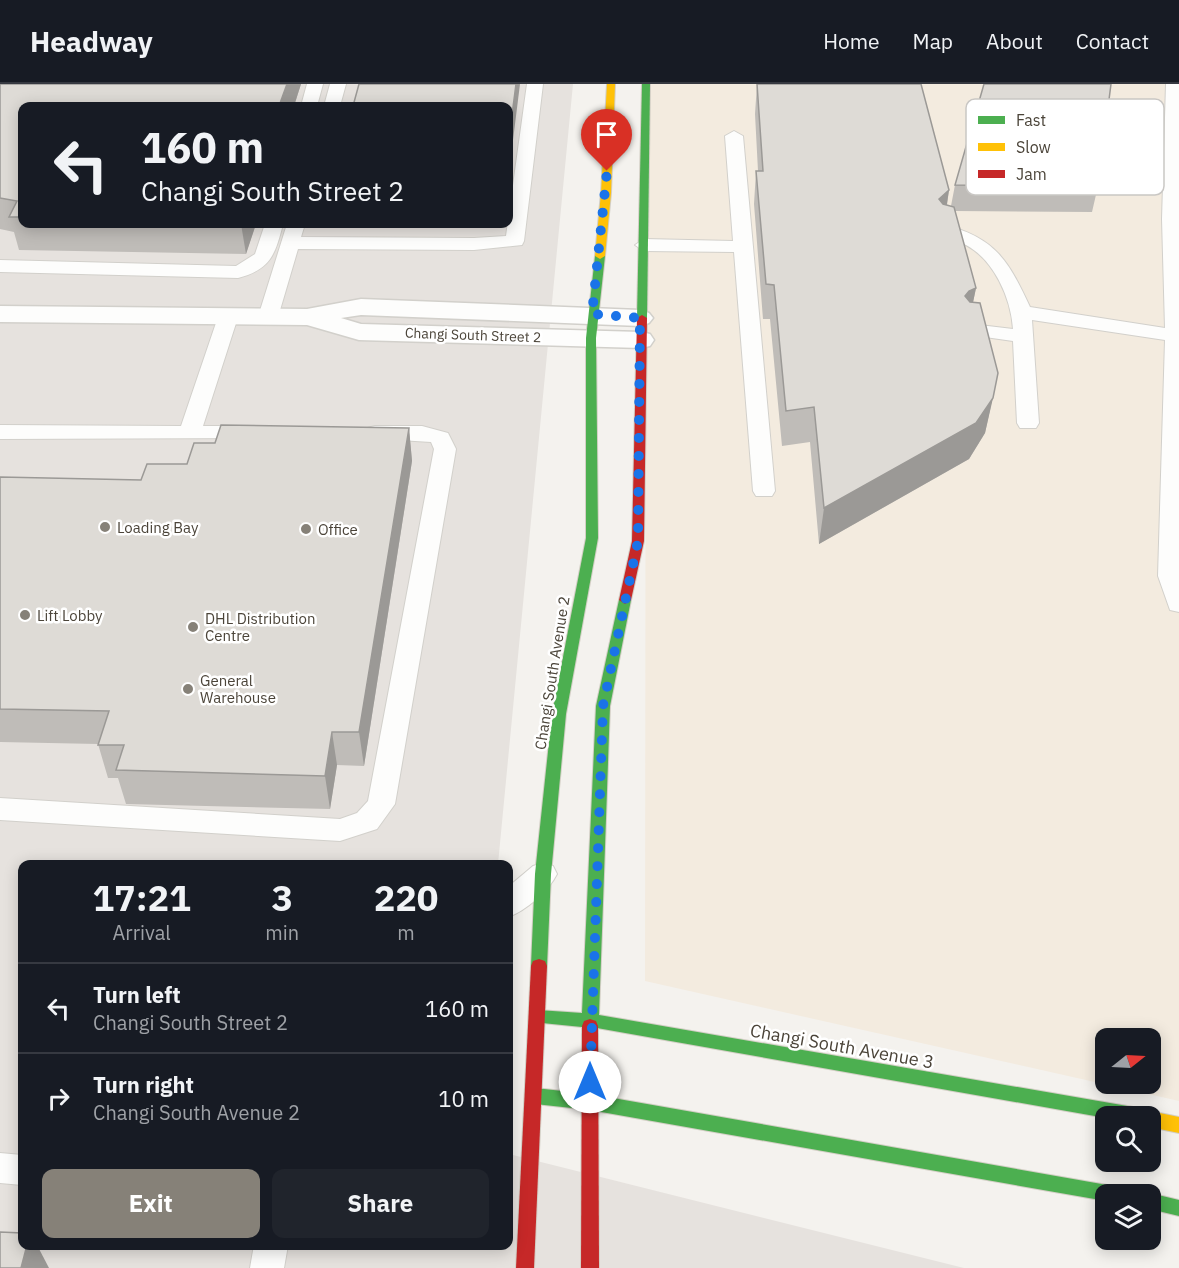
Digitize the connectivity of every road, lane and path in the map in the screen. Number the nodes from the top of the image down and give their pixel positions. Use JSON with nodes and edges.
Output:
{"nodes":[{"id":1,"x":315,"y":84,"type":"edge"},
{"id":2,"x":338,"y":84,"type":"edge"},
{"id":3,"x":535,"y":84,"type":"edge"},
{"id":4,"x":611,"y":84,"type":"edge"},
{"id":5,"x":664,"y":84,"type":"edge"},
{"id":6,"x":1174,"y":84,"type":"edge"},
{"id":7,"x":646,"y":88,"type":"edge"},
{"id":8,"x":310,"y":102,"type":"edge"},
{"id":9,"x":333,"y":102,"type":"edge"},
{"id":10,"x":734,"y":135,"type":"dead end"},
{"id":11,"x":273,"y":228,"type":"edge"},
{"id":12,"x":295,"y":228,"type":"edge"},
{"id":13,"x":945,"y":231,"type":"edge"},
{"id":14,"x":290,"y":243,"type":"junction"},
{"id":15,"x":644,"y":245,"type":"junction"},
{"id":16,"x":744,"y":247,"type":"junction"},
{"id":17,"x":0,"y":266,"type":"edge"},
{"id":18,"x":1022,"y":312,"type":"junction"},
{"id":19,"x":0,"y":314,"type":"edge"},
{"id":20,"x":228,"y":317,"type":"junction"},
{"id":21,"x":268,"y":317,"type":"junction"},
{"id":22,"x":591,"y":326,"type":"junction"},
{"id":23,"x":640,"y":329,"type":"junction"},
{"id":24,"x":971,"y":330,"type":"edge"},
{"id":25,"x":1021,"y":336,"type":"junction"},
{"id":26,"x":1175,"y":336,"type":"junction"},
{"id":27,"x":1176,"y":407,"type":"edge"},
{"id":28,"x":1029,"y":423,"type":"dead end"},
{"id":29,"x":0,"y":432,"type":"edge"},
{"id":30,"x":190,"y":433,"type":"junction"},
{"id":31,"x":271,"y":433,"type":"edge"},
{"id":32,"x":353,"y":433,"type":"edge"},
{"id":33,"x":764,"y":490,"type":"dead end"},
{"id":34,"x":1179,"y":604,"type":"edge"},
{"id":35,"x":0,"y":809,"type":"edge"},
{"id":36,"x":543,"y":874,"type":"junction"},
{"id":37,"x":513,"y":901,"type":"edge"},
{"id":38,"x":538,"y":1017,"type":"junction"},
{"id":39,"x":591,"y":1020,"type":"junction"},
{"id":40,"x":535,"y":1096,"type":"junction"},
{"id":41,"x":590,"y":1102,"type":"junction"},
{"id":42,"x":1095,"y":1108,"type":"edge"},
{"id":43,"x":1161,"y":1121,"type":"edge"},
{"id":44,"x":1179,"y":1125,"type":"edge"},
{"id":45,"x":0,"y":1168,"type":"edge"},
{"id":46,"x":18,"y":1170,"type":"edge"},
{"id":47,"x":1095,"y":1191,"type":"edge"},
{"id":48,"x":1161,"y":1204,"type":"edge"},
{"id":49,"x":1179,"y":1208,"type":"edge"},
{"id":50,"x":269,"y":1250,"type":"edge"},
{"id":51,"x":519,"y":1252,"type":"edge"},
{"id":52,"x":267,"y":1268,"type":"edge"},
{"id":53,"x":590,"y":1268,"type":"edge"}],
"edges":[{"from":1,"to":8,"type":"lane"},
{"from":2,"to":9,"type":"lane"},
{"from":3,"to":14,"type":"lane"},
{"from":4,"to":22,"type":"street","name":"Changi South Avenue 2"},
{"from":5,"to":7,"type":"street"},
{"from":6,"to":26,"type":"lane"},
{"from":7,"to":15,"type":"street"},
{"from":10,"to":16,"type":"lane"},
{"from":11,"to":17,"type":"lane"},
{"from":12,"to":14,"type":"lane"},
{"from":13,"to":18,"type":"lane"},
{"from":14,"to":21,"type":"lane"},
{"from":15,"to":16,"type":"lane"},
{"from":15,"to":23,"type":"street"},
{"from":16,"to":33,"type":"lane"},
{"from":18,"to":25,"type":"lane"},
{"from":18,"to":26,"type":"lane"},
{"from":19,"to":20,"type":"street","name":"Changi South Street 2"},
{"from":20,"to":21,"type":"street","name":"Changi South Street 2"},
{"from":20,"to":30,"type":"lane"},
{"from":21,"to":22,"type":"street","name":"Changi South Street 2"},
{"from":22,"to":23,"type":"street","name":"Changi South Street 2"},
{"from":22,"to":36,"type":"street","name":"Changi South Avenue 2"},
{"from":23,"to":39,"type":"street"},
{"from":24,"to":25,"type":"lane"},
{"from":25,"to":28,"type":"lane"},
{"from":26,"to":27,"type":"lane"},
{"from":27,"to":34,"type":"lane"},
{"from":29,"to":30,"type":"lane"},
{"from":30,"to":31,"type":"lane"},
{"from":32,"to":35,"type":"lane"},
{"from":36,"to":37,"type":"lane"},
{"from":36,"to":38,"type":"street","name":"Changi South Avenue 2"},
{"from":38,"to":39,"type":"street","name":"Changi South Avenue 3"},
{"from":38,"to":40,"type":"street","name":"Changi South Avenue 2"},
{"from":39,"to":41,"type":"street"},
{"from":39,"to":42,"type":"street","name":"Changi South Avenue 3"},
{"from":40,"to":41,"type":"street"},
{"from":40,"to":51,"type":"street","name":"Changi South Avenue 2"},
{"from":41,"to":47,"type":"street"},
{"from":41,"to":53,"type":"street"},
{"from":43,"to":44,"type":"street"},
{"from":45,"to":46,"type":"lane"},
{"from":48,"to":49,"type":"street"},
{"from":50,"to":52,"type":"lane"}]}
